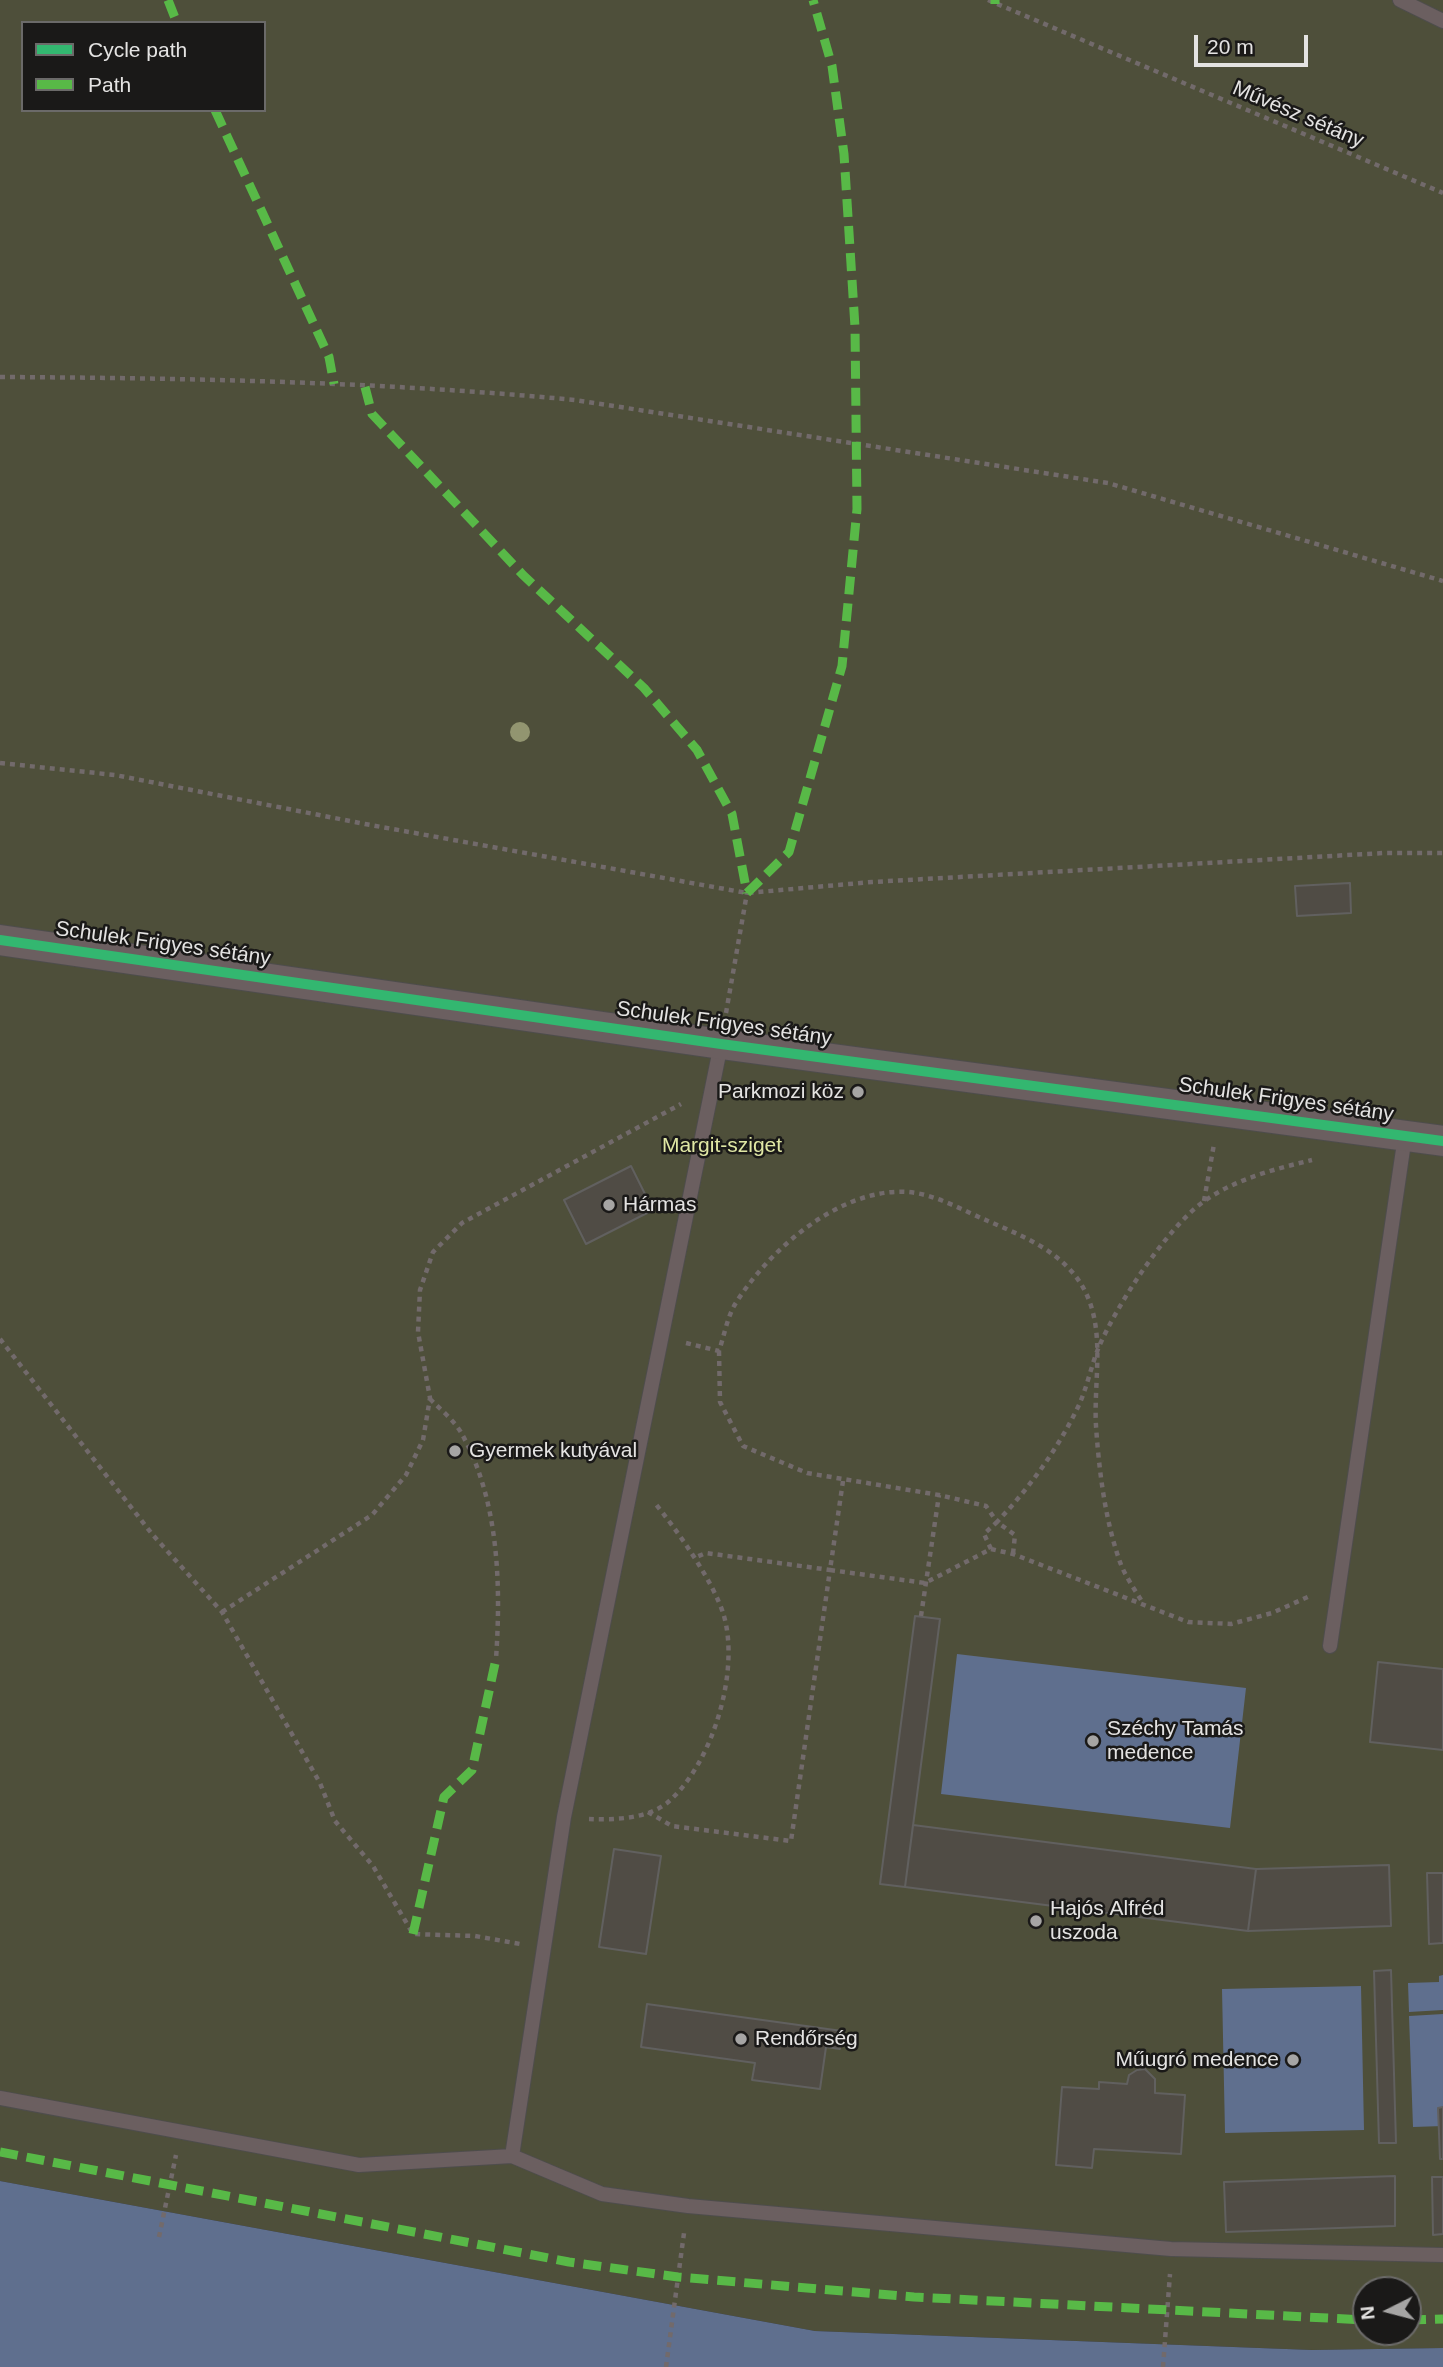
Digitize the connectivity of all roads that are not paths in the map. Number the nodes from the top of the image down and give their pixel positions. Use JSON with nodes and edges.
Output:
{"nodes":[{"id":1,"x":1400,"y":0,"type":"edge"},
{"id":2,"x":1443,"y":21,"type":"edge"},
{"id":3,"x":0,"y":940,"type":"edge"},
{"id":4,"x":721,"y":1044,"type":"junction"},
{"id":5,"x":1405,"y":1136,"type":"junction"},
{"id":6,"x":1443,"y":1141,"type":"edge"},
{"id":7,"x":1330,"y":1646,"type":"dead end"},
{"id":8,"x":0,"y":2098,"type":"edge"},
{"id":9,"x":512,"y":2156,"type":"junction"},
{"id":10,"x":1443,"y":2255,"type":"edge"}],
"edges":[{"from":1,"to":2,"type":"lane"},
{"from":3,"to":4,"type":"street","name":"Schulek Frigyes sétány"},
{"from":4,"to":5,"type":"street","name":"Schulek Frigyes sétány"},
{"from":4,"to":9,"type":"lane"},
{"from":5,"to":6,"type":"street","name":"Schulek Frigyes sétány"},
{"from":5,"to":7,"type":"lane"},
{"from":8,"to":9,"type":"lane"},
{"from":9,"to":10,"type":"lane"}]}
